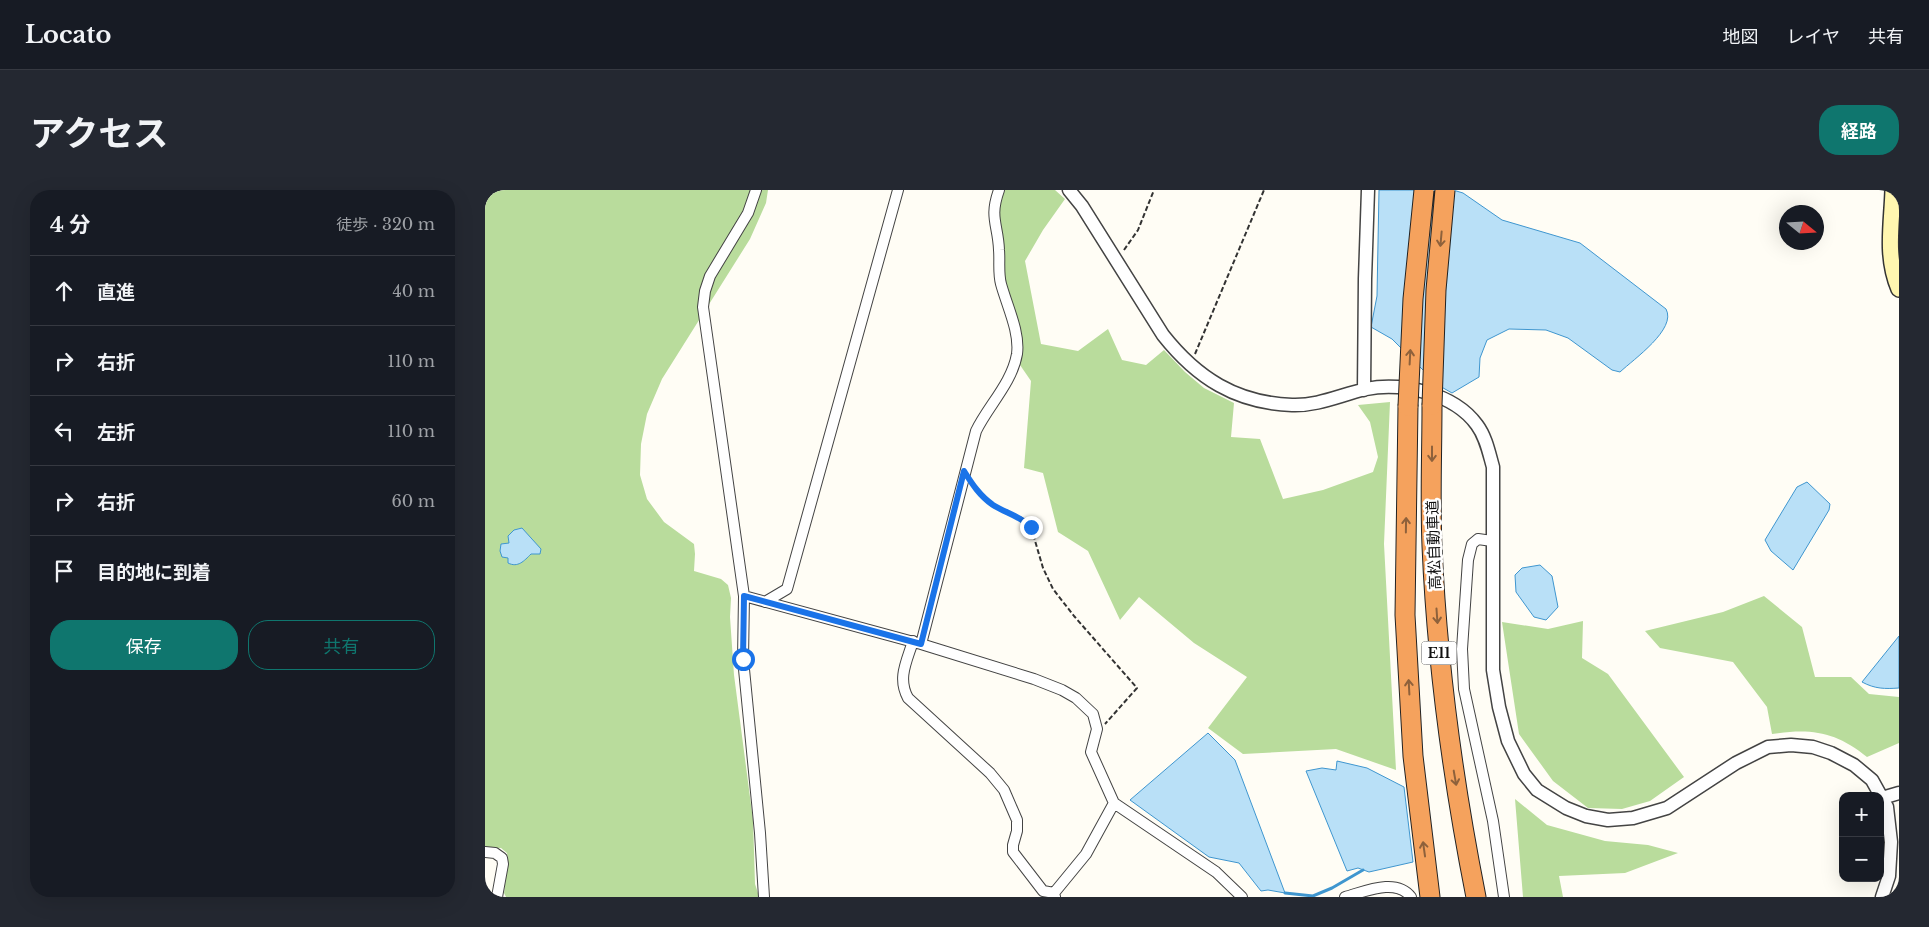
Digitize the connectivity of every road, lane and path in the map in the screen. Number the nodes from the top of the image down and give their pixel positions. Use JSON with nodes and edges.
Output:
{"nodes":[{"id":1,"x":756,"y":190,"type":"edge"},
{"id":2,"x":898,"y":190,"type":"edge"},
{"id":3,"x":999,"y":190,"type":"edge"},
{"id":4,"x":1069,"y":190,"type":"edge"},
{"id":5,"x":1153,"y":190,"type":"edge"},
{"id":6,"x":1264,"y":190,"type":"edge"},
{"id":7,"x":1368,"y":190,"type":"edge"},
{"id":8,"x":1424,"y":190,"type":"edge"},
{"id":9,"x":1445,"y":190,"type":"edge"},
{"id":10,"x":1893,"y":190,"type":"edge"},
{"id":11,"x":1115,"y":259,"type":"junction"},
{"id":12,"x":1899,"y":289,"type":"edge"},
{"id":13,"x":1188,"y":364,"type":"junction"},
{"id":14,"x":1364,"y":390,"type":"junction"},
{"id":15,"x":964,"y":471,"type":"junction"},
{"id":16,"x":1492,"y":541,"type":"junction"},
{"id":17,"x":744,"y":596,"type":"junction"},
{"id":18,"x":765,"y":602,"type":"junction"},
{"id":19,"x":917,"y":642,"type":"junction"},
{"id":20,"x":1097,"y":729,"type":"junction"},
{"id":21,"x":1879,"y":792,"type":"edge"},
{"id":22,"x":1899,"y":793,"type":"edge"},
{"id":23,"x":1884,"y":798,"type":"edge"},
{"id":24,"x":1884,"y":800,"type":"edge"},
{"id":25,"x":1114,"y":803,"type":"junction"},
{"id":26,"x":485,"y":852,"type":"edge"},
{"id":27,"x":1054,"y":895,"type":"edge"},
{"id":28,"x":497,"y":897,"type":"edge"},
{"id":29,"x":764,"y":897,"type":"edge"},
{"id":30,"x":1242,"y":897,"type":"edge"},
{"id":31,"x":1345,"y":897,"type":"edge"},
{"id":32,"x":1411,"y":897,"type":"edge"},
{"id":33,"x":1430,"y":897,"type":"edge"},
{"id":34,"x":1477,"y":897,"type":"edge"},
{"id":35,"x":1504,"y":897,"type":"edge"},
{"id":36,"x":1882,"y":897,"type":"edge"}],
"edges":[{"from":1,"to":17,"type":"street"},
{"from":2,"to":18,"type":"street"},
{"from":3,"to":15,"type":"street"},
{"from":4,"to":11,"type":"street"},
{"from":5,"to":11,"type":"path"},
{"from":6,"to":13,"type":"path"},
{"from":7,"to":14,"type":"street"},
{"from":33,"to":8,"type":"highway","name":"高松自動車道","number":"E11","one_way":true,"bridge":true},
{"from":9,"to":34,"type":"highway","name":"高松自動車道","number":"E11","one_way":true,"bridge":true},
{"from":10,"to":12,"type":"main road"},
{"from":11,"to":13,"type":"street"},
{"from":13,"to":14,"type":"street"},
{"from":14,"to":16,"type":"street"},
{"from":15,"to":19,"type":"street"},
{"from":15,"to":20,"type":"path"},
{"from":16,"to":21,"type":"street"},
{"from":16,"to":35,"type":"street"},
{"from":17,"to":18,"type":"street"},
{"from":17,"to":29,"type":"street"},
{"from":18,"to":19,"type":"street"},
{"from":19,"to":20,"type":"street"},
{"from":19,"to":27,"type":"street"},
{"from":20,"to":25,"type":"street"},
{"from":22,"to":23,"type":"street"},
{"from":24,"to":36,"type":"street"},
{"from":25,"to":27,"type":"street"},
{"from":25,"to":30,"type":"street"},
{"from":26,"to":28,"type":"street"},
{"from":31,"to":32,"type":"street"}]}
